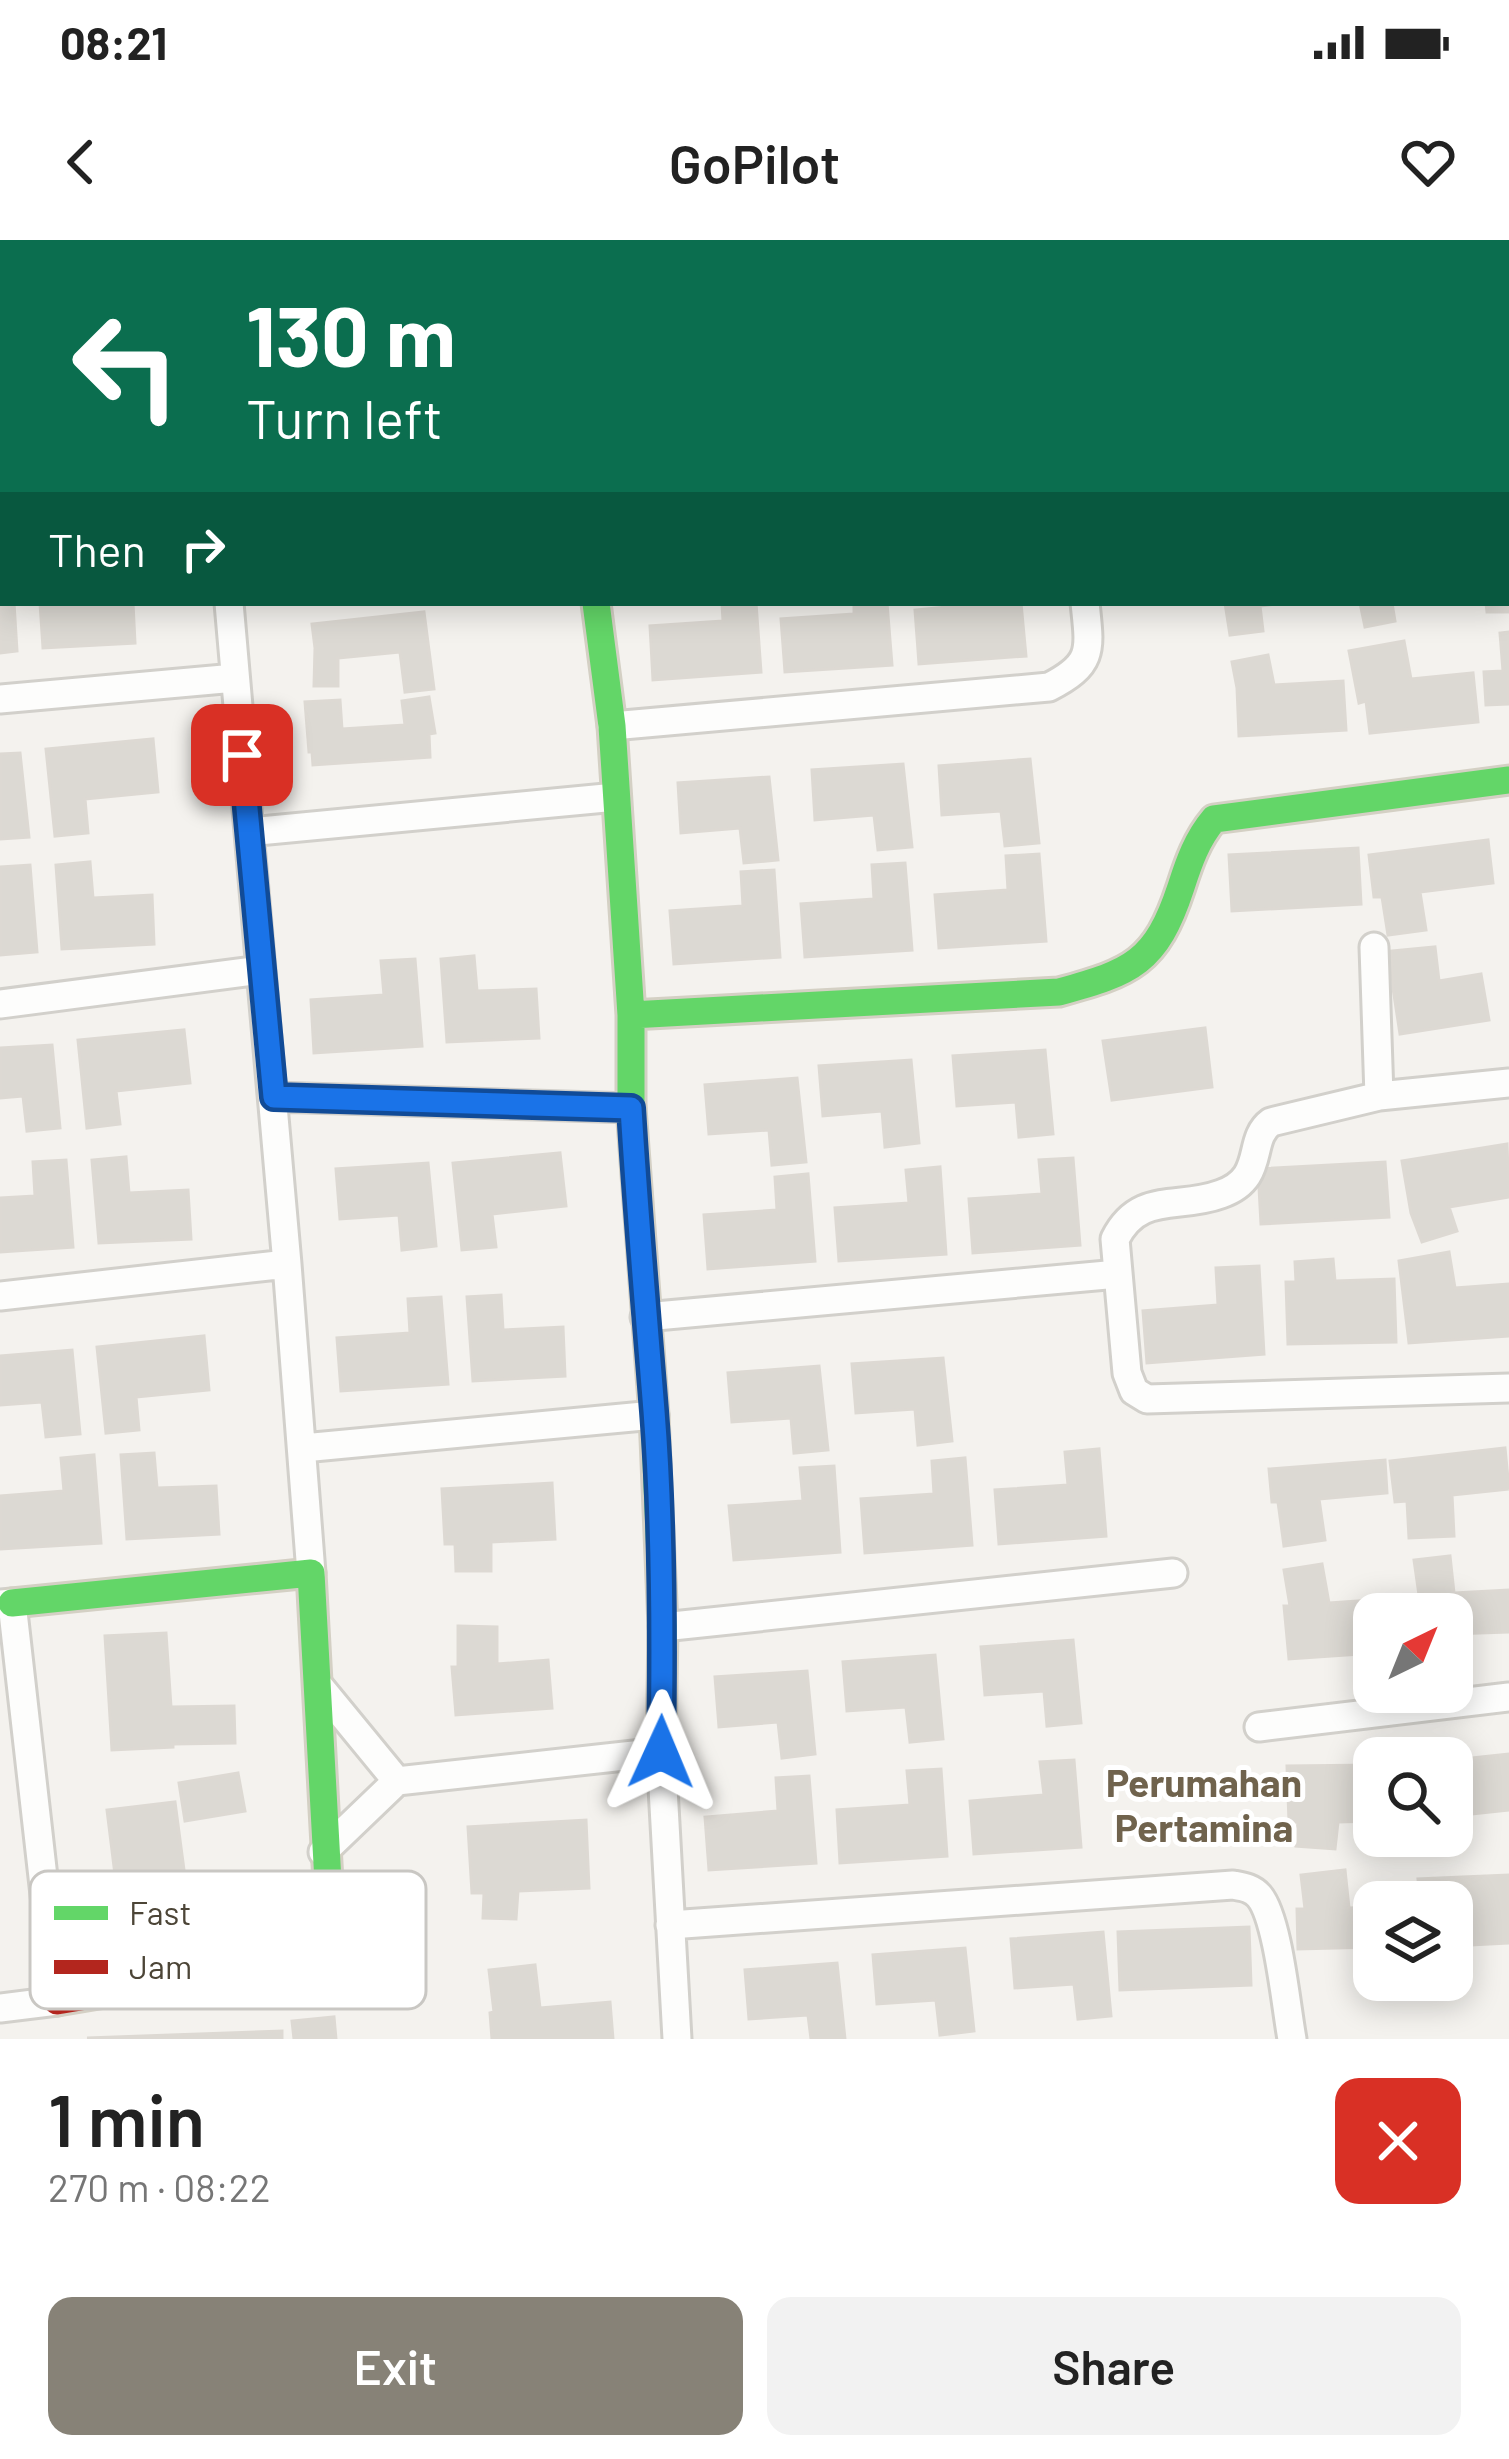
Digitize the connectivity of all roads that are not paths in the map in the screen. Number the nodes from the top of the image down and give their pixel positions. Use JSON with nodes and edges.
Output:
{"nodes":[{"id":1,"x":229,"y":606,"type":"edge"},
{"id":2,"x":596,"y":606,"type":"edge"},
{"id":3,"x":1085,"y":606,"type":"edge"},
{"id":4,"x":235,"y":678,"type":"junction"},
{"id":5,"x":0,"y":699,"type":"edge"},
{"id":6,"x":612,"y":726,"type":"junction"},
{"id":7,"x":1509,"y":780,"type":"edge"},
{"id":8,"x":616,"y":796,"type":"junction"},
{"id":9,"x":249,"y":832,"type":"junction"},
{"id":10,"x":1374,"y":947,"type":"dead end"},
{"id":11,"x":261,"y":970,"type":"junction"},
{"id":12,"x":0,"y":1004,"type":"edge"},
{"id":13,"x":632,"y":1015,"type":"junction"},
{"id":14,"x":1509,"y":1083,"type":"edge"},
{"id":15,"x":1379,"y":1096,"type":"junction"},
{"id":16,"x":274,"y":1097,"type":"junction"},
{"id":17,"x":631,"y":1108,"type":"junction"},
{"id":18,"x":287,"y":1264,"type":"junction"},
{"id":19,"x":1118,"y":1274,"type":"junction"},
{"id":20,"x":0,"y":1296,"type":"edge"},
{"id":21,"x":645,"y":1317,"type":"junction"},
{"id":22,"x":1509,"y":1388,"type":"edge"},
{"id":23,"x":655,"y":1415,"type":"junction"},
{"id":24,"x":303,"y":1448,"type":"junction"},
{"id":25,"x":310,"y":1573,"type":"junction"},
{"id":26,"x":1173,"y":1573,"type":"dead end"},
{"id":27,"x":6,"y":1604,"type":"edge"},
{"id":28,"x":663,"y":1627,"type":"junction"},
{"id":29,"x":319,"y":1686,"type":"junction"},
{"id":30,"x":1509,"y":1697,"type":"edge"},
{"id":31,"x":1259,"y":1727,"type":"dead end"},
{"id":32,"x":661,"y":1752,"type":"junction"},
{"id":33,"x":397,"y":1781,"type":"junction"},
{"id":34,"x":323,"y":1852,"type":"junction"},
{"id":35,"x":40,"y":1871,"type":"edge"},
{"id":36,"x":325,"y":1871,"type":"edge"},
{"id":37,"x":670,"y":1925,"type":"junction"},
{"id":38,"x":30,"y":2004,"type":"edge"},
{"id":39,"x":0,"y":2008,"type":"edge"},
{"id":40,"x":677,"y":2039,"type":"edge"},
{"id":41,"x":1292,"y":2039,"type":"edge"}],
"edges":[{"from":1,"to":4,"type":"street"},
{"from":2,"to":6,"type":"street"},
{"from":3,"to":6,"type":"street"},
{"from":4,"to":5,"type":"street"},
{"from":4,"to":9,"type":"street"},
{"from":6,"to":8,"type":"street"},
{"from":7,"to":13,"type":"street"},
{"from":8,"to":9,"type":"street"},
{"from":8,"to":13,"type":"street"},
{"from":9,"to":11,"type":"street"},
{"from":10,"to":15,"type":"street"},
{"from":11,"to":12,"type":"street"},
{"from":11,"to":16,"type":"street"},
{"from":13,"to":17,"type":"street"},
{"from":14,"to":15,"type":"street"},
{"from":15,"to":19,"type":"street"},
{"from":16,"to":17,"type":"street"},
{"from":16,"to":18,"type":"street"},
{"from":17,"to":21,"type":"street"},
{"from":18,"to":20,"type":"street"},
{"from":18,"to":24,"type":"street"},
{"from":19,"to":21,"type":"street"},
{"from":19,"to":22,"type":"street"},
{"from":21,"to":23,"type":"street"},
{"from":23,"to":24,"type":"street"},
{"from":23,"to":28,"type":"street"},
{"from":24,"to":25,"type":"street"},
{"from":25,"to":27,"type":"street"},
{"from":25,"to":29,"type":"street"},
{"from":26,"to":28,"type":"street"},
{"from":27,"to":35,"type":"street"},
{"from":28,"to":32,"type":"street"},
{"from":29,"to":33,"type":"street"},
{"from":29,"to":34,"type":"street"},
{"from":30,"to":31,"type":"street"},
{"from":32,"to":33,"type":"street"},
{"from":32,"to":37,"type":"street"},
{"from":33,"to":34,"type":"street"},
{"from":34,"to":36,"type":"street"},
{"from":37,"to":40,"type":"street"},
{"from":37,"to":41,"type":"street"},
{"from":38,"to":39,"type":"street"}]}
